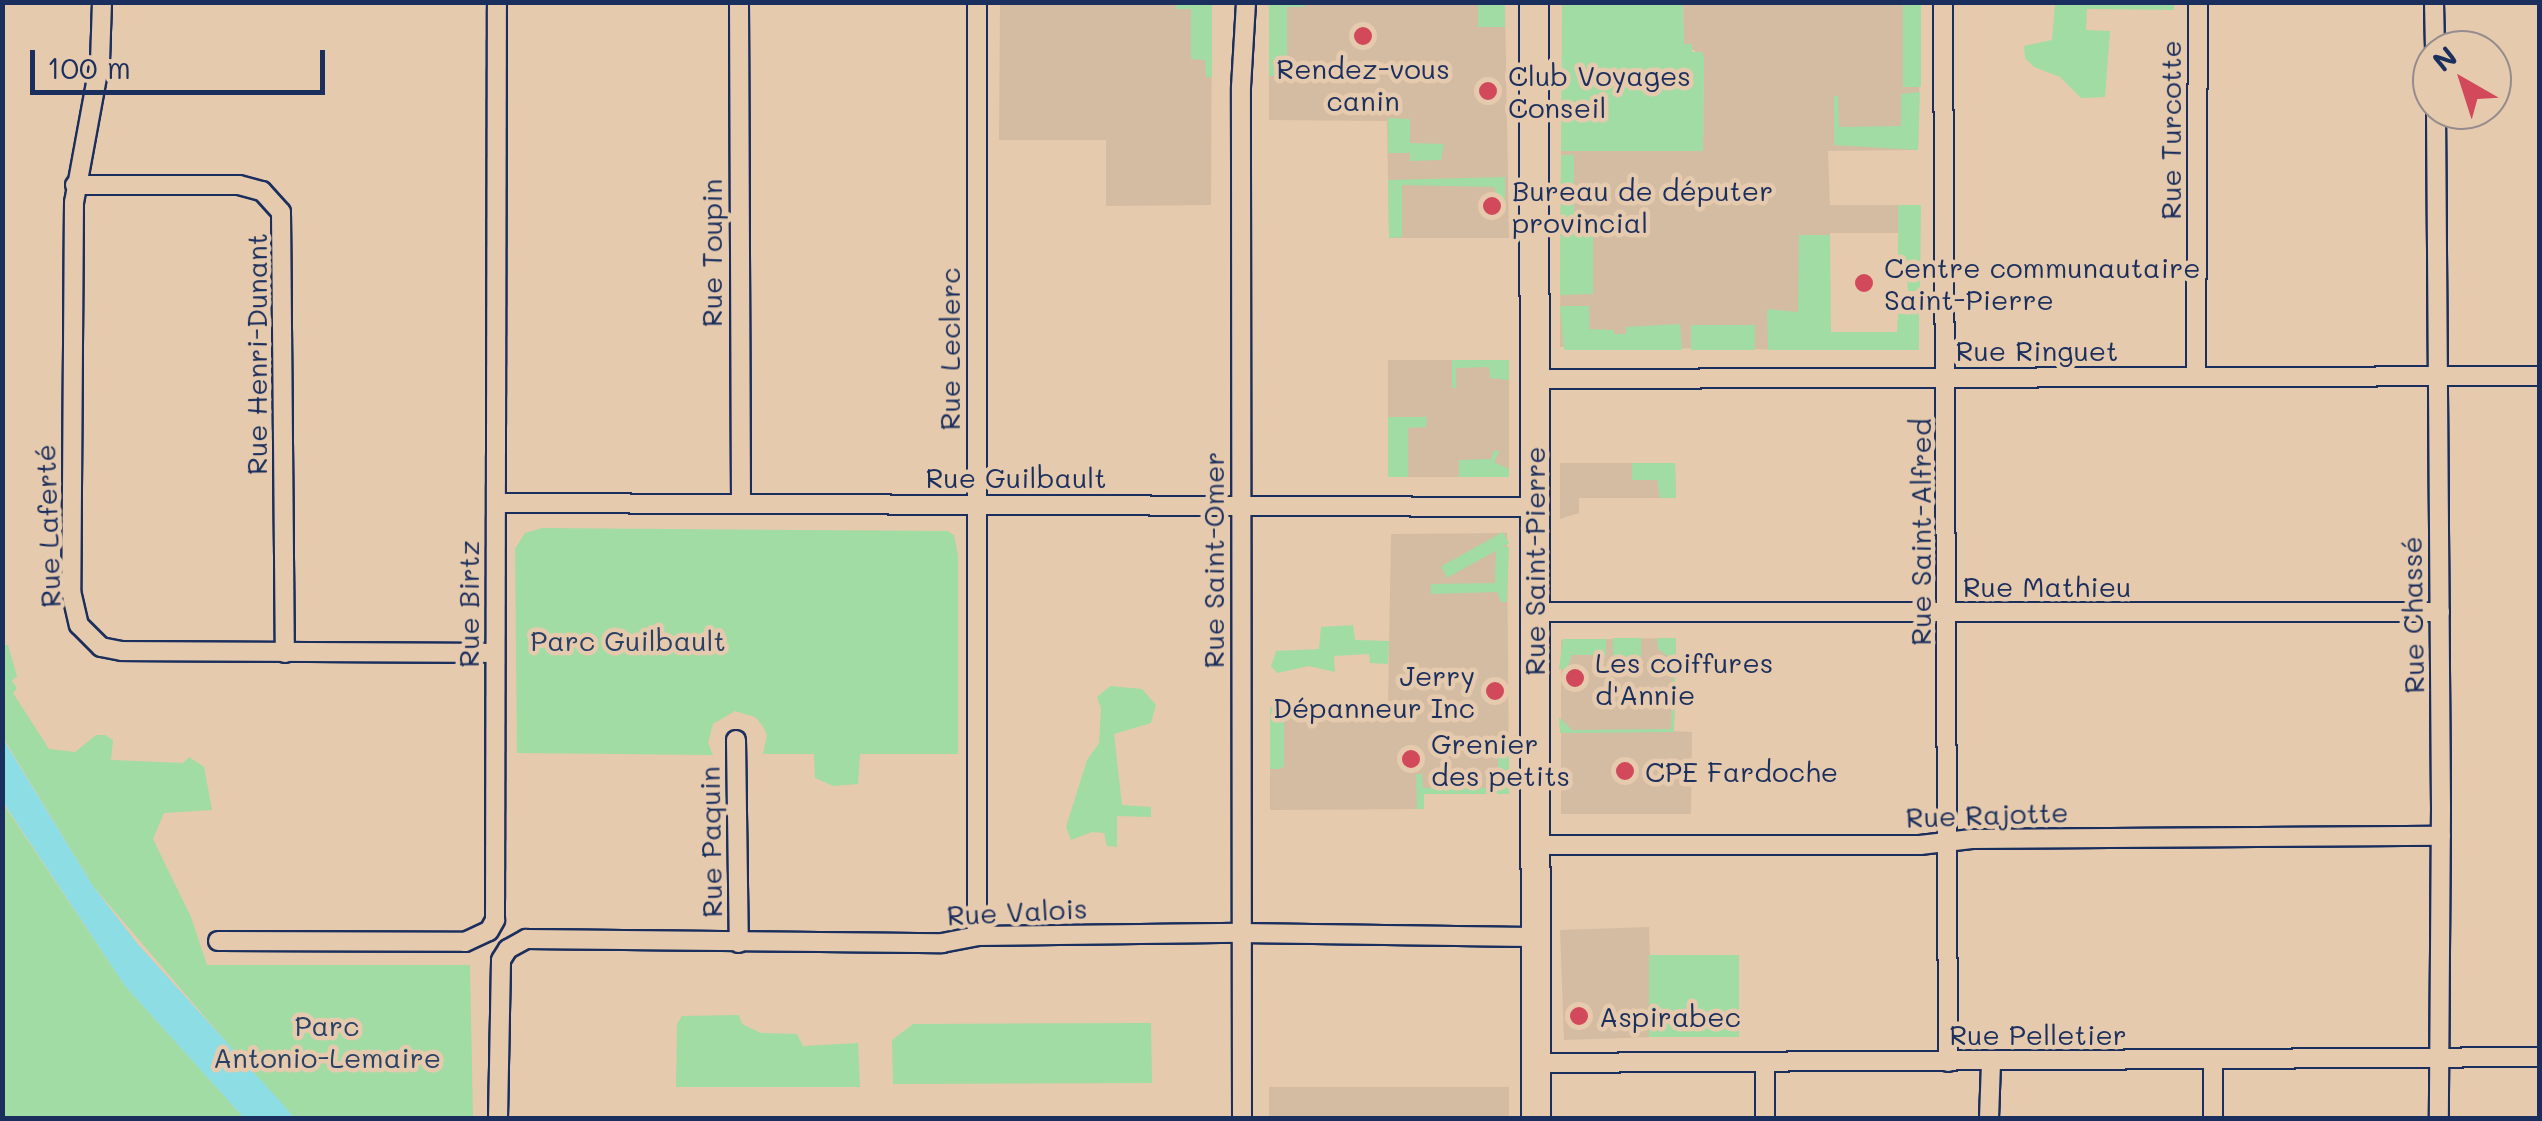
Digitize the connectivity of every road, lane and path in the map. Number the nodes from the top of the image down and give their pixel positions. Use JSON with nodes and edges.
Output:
{"nodes":[{"id":1,"x":102,"y":2,"type":"edge"},
{"id":2,"x":497,"y":2,"type":"edge"},
{"id":3,"x":739,"y":2,"type":"edge"},
{"id":4,"x":977,"y":2,"type":"edge"},
{"id":5,"x":1246,"y":2,"type":"edge"},
{"id":6,"x":1534,"y":2,"type":"edge"},
{"id":7,"x":1943,"y":2,"type":"edge"},
{"id":8,"x":2198,"y":2,"type":"edge"},
{"id":9,"x":2434,"y":2,"type":"edge"},
{"id":10,"x":2435,"y":30,"type":"edge"},
{"id":11,"x":2436,"y":130,"type":"edge"},
{"id":12,"x":75,"y":185,"type":"junction"},
{"id":13,"x":2439,"y":376,"type":"junction"},
{"id":14,"x":2540,"y":376,"type":"edge"},
{"id":15,"x":2196,"y":377,"type":"junction"},
{"id":16,"x":1945,"y":378,"type":"junction"},
{"id":17,"x":1535,"y":379,"type":"junction"},
{"id":18,"x":741,"y":502,"type":"junction"},
{"id":19,"x":496,"y":504,"type":"junction"},
{"id":20,"x":976,"y":504,"type":"junction"},
{"id":21,"x":1242,"y":506,"type":"junction"},
{"id":22,"x":1535,"y":507,"type":"junction"},
{"id":23,"x":1534,"y":612,"type":"junction"},
{"id":24,"x":2440,"y":612,"type":"junction"},
{"id":25,"x":1948,"y":614,"type":"junction"},
{"id":26,"x":285,"y":652,"type":"junction"},
{"id":27,"x":495,"y":654,"type":"junction"},
{"id":28,"x":736,"y":740,"type":"dead end"},
{"id":29,"x":2441,"y":836,"type":"junction"},
{"id":30,"x":1946,"y":842,"type":"junction"},
{"id":31,"x":1535,"y":844,"type":"junction"},
{"id":32,"x":1241,"y":934,"type":"junction"},
{"id":33,"x":977,"y":936,"type":"junction"},
{"id":34,"x":1536,"y":937,"type":"junction"},
{"id":35,"x":218,"y":941,"type":"dead end"},
{"id":36,"x":738,"y":942,"type":"junction"},
{"id":37,"x":2540,"y":1056,"type":"edge"},
{"id":38,"x":2439,"y":1058,"type":"junction"},
{"id":39,"x":2213,"y":1060,"type":"junction"},
{"id":40,"x":1948,"y":1062,"type":"junction"},
{"id":41,"x":1536,"y":1063,"type":"junction"},
{"id":42,"x":1991,"y":1063,"type":"junction"},
{"id":43,"x":1765,"y":1064,"type":"junction"},
{"id":44,"x":498,"y":1118,"type":"edge"},
{"id":45,"x":1242,"y":1118,"type":"edge"},
{"id":46,"x":1536,"y":1118,"type":"edge"},
{"id":47,"x":1765,"y":1118,"type":"edge"},
{"id":48,"x":1989,"y":1118,"type":"edge"},
{"id":49,"x":2213,"y":1118,"type":"edge"},
{"id":50,"x":2439,"y":1118,"type":"edge"}],
"edges":[{"from":1,"to":12,"type":"street","name":"Rue Laferté"},
{"from":2,"to":19,"type":"street","name":"Rue Birtz"},
{"from":3,"to":18,"type":"street","name":"Rue Toupin"},
{"from":4,"to":20,"type":"street","name":"Rue Leclerc"},
{"from":5,"to":21,"type":"street","name":"Rue Saint-Omer"},
{"from":6,"to":17,"type":"main road","name":"Rue Saint-Pierre"},
{"from":7,"to":16,"type":"street","name":"Rue Saint-Alfred"},
{"from":8,"to":15,"type":"street","name":"Rue Turcotte"},
{"from":9,"to":10,"type":"street"},
{"from":11,"to":13,"type":"street","name":"Rue Chassé"},
{"from":12,"to":26,"type":"street","name":"Rue Henri-Dunant"},
{"from":12,"to":26,"type":"street","name":"Rue Laferté"},
{"from":13,"to":14,"type":"street","name":"Rue Ringuet"},
{"from":13,"to":15,"type":"street","name":"Rue Ringuet"},
{"from":13,"to":24,"type":"street","name":"Rue Chassé"},
{"from":15,"to":16,"type":"street","name":"Rue Ringuet"},
{"from":16,"to":17,"type":"street","name":"Rue Ringuet"},
{"from":16,"to":25,"type":"street","name":"Rue Saint-Alfred"},
{"from":17,"to":22,"type":"main road","name":"Rue Saint-Pierre"},
{"from":18,"to":19,"type":"street","name":"Rue Guilbault"},
{"from":18,"to":20,"type":"street","name":"Rue Guilbault"},
{"from":19,"to":27,"type":"street","name":"Rue Birtz"},
{"from":20,"to":21,"type":"street","name":"Rue Guilbault"},
{"from":20,"to":33,"type":"street","name":"Rue Leclerc"},
{"from":21,"to":22,"type":"street","name":"Rue Guilbault"},
{"from":21,"to":32,"type":"street","name":"Rue Saint-Omer"},
{"from":22,"to":23,"type":"main road","name":"Rue Saint-Pierre"},
{"from":23,"to":25,"type":"street","name":"Rue Mathieu"},
{"from":23,"to":31,"type":"main road","name":"Rue Saint-Pierre"},
{"from":24,"to":25,"type":"street","name":"Rue Mathieu"},
{"from":24,"to":29,"type":"street","name":"Rue Chassé"},
{"from":25,"to":30,"type":"street","name":"Rue Saint-Alfred"},
{"from":26,"to":27,"type":"street","name":"Rue Laferté"},
{"from":27,"to":35,"type":"street","name":"Rue Birtz"},
{"from":28,"to":36,"type":"street","name":"Rue Paquin"},
{"from":29,"to":30,"type":"street","name":"Rue Rajotte"},
{"from":29,"to":38,"type":"street","name":"Rue Chassé"},
{"from":30,"to":31,"type":"street","name":"Rue Rajotte"},
{"from":30,"to":40,"type":"street","name":"Rue Saint-Alfred"},
{"from":31,"to":34,"type":"main road","name":"Rue Saint-Pierre"},
{"from":32,"to":33,"type":"street","name":"Rue Valois"},
{"from":32,"to":34,"type":"street","name":"Rue Valois"},
{"from":32,"to":45,"type":"street","name":"Rue Saint-Omer"},
{"from":33,"to":36,"type":"street","name":"Rue Valois"},
{"from":34,"to":41,"type":"main road","name":"Rue Saint-Pierre"},
{"from":36,"to":44,"type":"street","name":"Rue Valois"},
{"from":37,"to":38,"type":"street","name":"Rue Pelletier"},
{"from":38,"to":39,"type":"street","name":"Rue Pelletier"},
{"from":38,"to":50,"type":"street","name":"Rue Chassé"},
{"from":39,"to":42,"type":"street","name":"Rue Pelletier"},
{"from":39,"to":49,"type":"street"},
{"from":40,"to":42,"type":"street","name":"Rue Pelletier"},
{"from":40,"to":43,"type":"street","name":"Rue Pelletier"},
{"from":41,"to":43,"type":"street","name":"Rue Pelletier"},
{"from":41,"to":46,"type":"main road","name":"Rue Saint-Pierre"},
{"from":42,"to":48,"type":"street"},
{"from":43,"to":47,"type":"street"}]}
